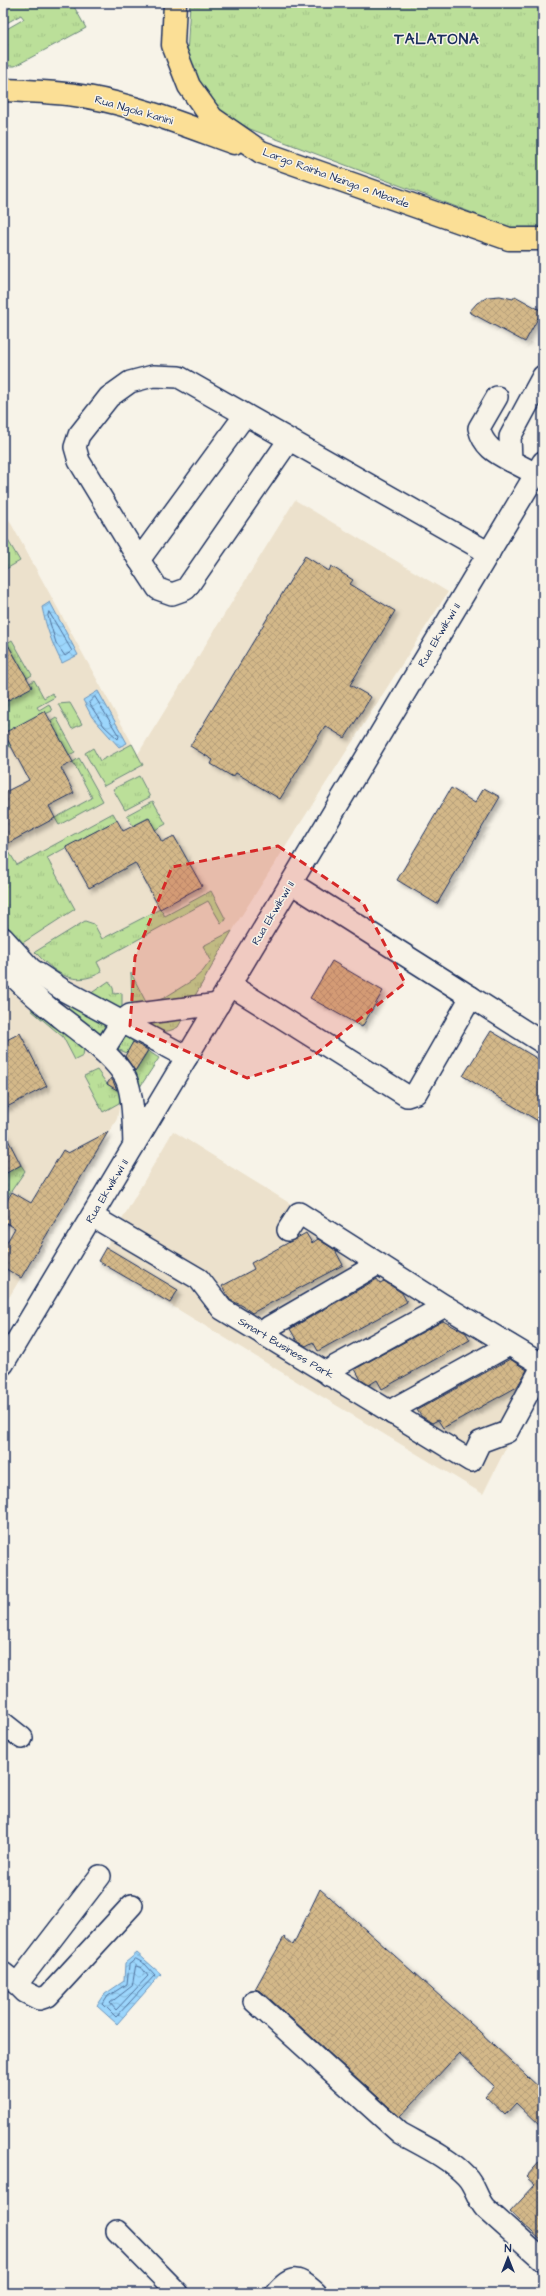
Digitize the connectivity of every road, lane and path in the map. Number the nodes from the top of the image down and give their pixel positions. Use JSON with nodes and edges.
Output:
{"nodes":[{"id":1,"x":175,"y":3,"type":"edge"},
{"id":2,"x":3,"y":90,"type":"edge"},
{"id":3,"x":261,"y":152,"type":"junction"},
{"id":4,"x":509,"y":239,"type":"junction"},
{"id":5,"x":543,"y":239,"type":"edge"},
{"id":6,"x":543,"y":251,"type":"edge"},
{"id":7,"x":543,"y":376,"type":"edge"},
{"id":8,"x":497,"y":397,"type":"dead end"},
{"id":9,"x":246,"y":415,"type":"junction"},
{"id":10,"x":289,"y":440,"type":"junction"},
{"id":11,"x":511,"y":461,"type":"junction"},
{"id":12,"x":539,"y":468,"type":"edge"},
{"id":13,"x":489,"y":553,"type":"junction"},
{"id":14,"x":139,"y":560,"type":"junction"},
{"id":15,"x":291,"y":883,"type":"junction"},
{"id":16,"x":3,"y":938,"type":"edge"},
{"id":17,"x":3,"y":965,"type":"edge"},
{"id":18,"x":230,"y":985,"type":"junction"},
{"id":19,"x":63,"y":990,"type":"junction"},
{"id":20,"x":471,"y":997,"type":"junction"},
{"id":21,"x":219,"y":1004,"type":"junction"},
{"id":22,"x":48,"y":1008,"type":"junction"},
{"id":23,"x":122,"y":1021,"type":"junction"},
{"id":24,"x":543,"y":1043,"type":"edge"},
{"id":25,"x":103,"y":1051,"type":"junction"},
{"id":26,"x":187,"y":1057,"type":"junction"},
{"id":27,"x":134,"y":1145,"type":"junction"},
{"id":28,"x":92,"y":1216,"type":"junction"},
{"id":29,"x":288,"y":1230,"type":"dead end"},
{"id":30,"x":378,"y":1264,"type":"junction"},
{"id":31,"x":445,"y":1306,"type":"junction"},
{"id":32,"x":264,"y":1335,"type":"junction"},
{"id":33,"x":509,"y":1345,"type":"junction"},
{"id":34,"x":3,"y":1364,"type":"edge"},
{"id":35,"x":543,"y":1365,"type":"edge"},
{"id":36,"x":330,"y":1375,"type":"junction"},
{"id":37,"x":393,"y":1414,"type":"junction"},
{"id":38,"x":3,"y":1723,"type":"edge"},
{"id":39,"x":22,"y":1738,"type":"dead end"},
{"id":40,"x":100,"y":1876,"type":"dead end"},
{"id":41,"x":132,"y":1905,"type":"dead end"},
{"id":42,"x":10,"y":1978,"type":"edge"},
{"id":43,"x":254,"y":2001,"type":"dead end"},
{"id":44,"x":117,"y":2231,"type":"dead end"},
{"id":45,"x":543,"y":2260,"type":"edge"},
{"id":46,"x":178,"y":2293,"type":"edge"},
{"id":47,"x":276,"y":2293,"type":"edge"},
{"id":48,"x":316,"y":2293,"type":"edge"}],
"edges":[{"from":1,"to":3,"type":"main road","name":"Largo Rainha Nzinga a Mbande"},
{"from":2,"to":3,"type":"main road","name":"Rua Ngola kanini"},
{"from":3,"to":4,"type":"main road","name":"Largo Rainha Nzinga a Mbande"},
{"from":4,"to":5,"type":"main road","name":"Largo Rainha Nzinga a Mbande"},
{"from":4,"to":6,"type":"main road"},
{"from":7,"to":11,"type":"street"},
{"from":8,"to":11,"type":"street"},
{"from":9,"to":10,"type":"street"},
{"from":9,"to":14,"type":"street"},
{"from":9,"to":14,"type":"street"},
{"from":10,"to":13,"type":"street"},
{"from":10,"to":14,"type":"street"},
{"from":11,"to":12,"type":"street"},
{"from":12,"to":13,"type":"street","name":"Rua Ekwikwi II"},
{"from":13,"to":15,"type":"street","name":"Rua Ekwikwi II"},
{"from":15,"to":18,"type":"street","name":"Rua Ekwikwi II"},
{"from":15,"to":20,"type":"street"},
{"from":16,"to":19,"type":"street"},
{"from":17,"to":22,"type":"street"},
{"from":18,"to":20,"type":"street"},
{"from":18,"to":21,"type":"street","name":"Rua Ekwikwi II"},
{"from":19,"to":22,"type":"street"},
{"from":19,"to":23,"type":"street"},
{"from":20,"to":24,"type":"street"},
{"from":21,"to":23,"type":"street"},
{"from":21,"to":26,"type":"street","name":"Rua Ekwikwi II"},
{"from":22,"to":25,"type":"street"},
{"from":23,"to":25,"type":"street"},
{"from":23,"to":26,"type":"street"},
{"from":25,"to":27,"type":"street"},
{"from":26,"to":27,"type":"street","name":"Rua Ekwikwi II"},
{"from":27,"to":28,"type":"street","name":"Rua Ekwikwi II"},
{"from":28,"to":32,"type":"street","name":"Smart Business Park"},
{"from":28,"to":34,"type":"street","name":"Rua Ekwikwi II"},
{"from":29,"to":30,"type":"street"},
{"from":30,"to":31,"type":"street"},
{"from":30,"to":32,"type":"street"},
{"from":31,"to":33,"type":"street"},
{"from":31,"to":36,"type":"street"},
{"from":32,"to":36,"type":"street","name":"Smart Business Park"},
{"from":33,"to":35,"type":"street"},
{"from":33,"to":37,"type":"street"},
{"from":35,"to":37,"type":"street","name":"Smart Business Park"},
{"from":36,"to":37,"type":"street","name":"Smart Business Park"},
{"from":38,"to":39,"type":"street"},
{"from":40,"to":42,"type":"street"},
{"from":41,"to":42,"type":"street"},
{"from":43,"to":45,"type":"street"},
{"from":44,"to":46,"type":"street"},
{"from":47,"to":48,"type":"street"}]}
